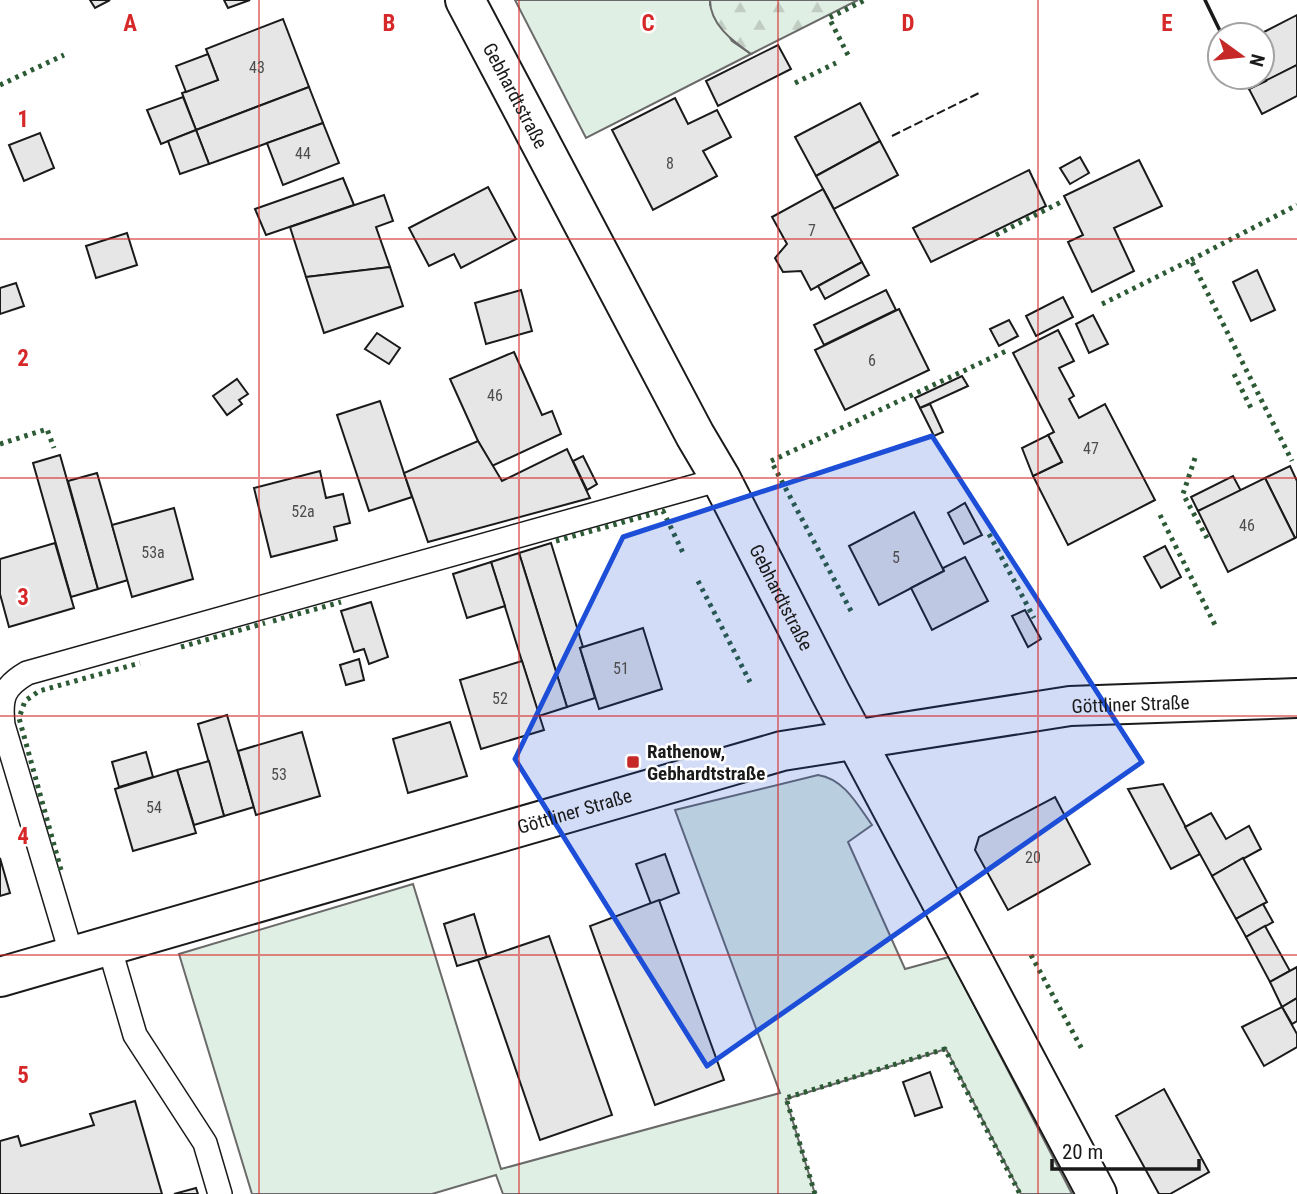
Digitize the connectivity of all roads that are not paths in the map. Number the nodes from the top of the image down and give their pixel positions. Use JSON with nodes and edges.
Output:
{"nodes":[{"id":1,"x":465,"y":0,"type":"edge"},
{"id":2,"x":721,"y":479,"type":"junction"},
{"id":3,"x":1297,"y":698,"type":"edge"},
{"id":4,"x":856,"y":739,"type":"junction"},
{"id":5,"x":109,"y":946,"type":"junction"},
{"id":6,"x":72,"y":956,"type":"junction"},
{"id":7,"x":0,"y":976,"type":"edge"},
{"id":8,"x":220,"y":1194,"type":"edge"},
{"id":9,"x":1097,"y":1194,"type":"edge"}],
"edges":[{"from":1,"to":2,"type":"street","name":"Gebhardtstraße"},
{"from":2,"to":4,"type":"street","name":"Gebhardtstraße"},
{"from":2,"to":6,"type":"lane"},
{"from":3,"to":4,"type":"street","name":"Göttliner Straße"},
{"from":4,"to":5,"type":"street","name":"Göttliner Straße"},
{"from":4,"to":9,"type":"street","name":"Gebhardtstraße"},
{"from":5,"to":6,"type":"street","name":"Göttliner Straße"},
{"from":5,"to":8,"type":"lane"},
{"from":6,"to":7,"type":"street","name":"Göttliner Straße"}]}
